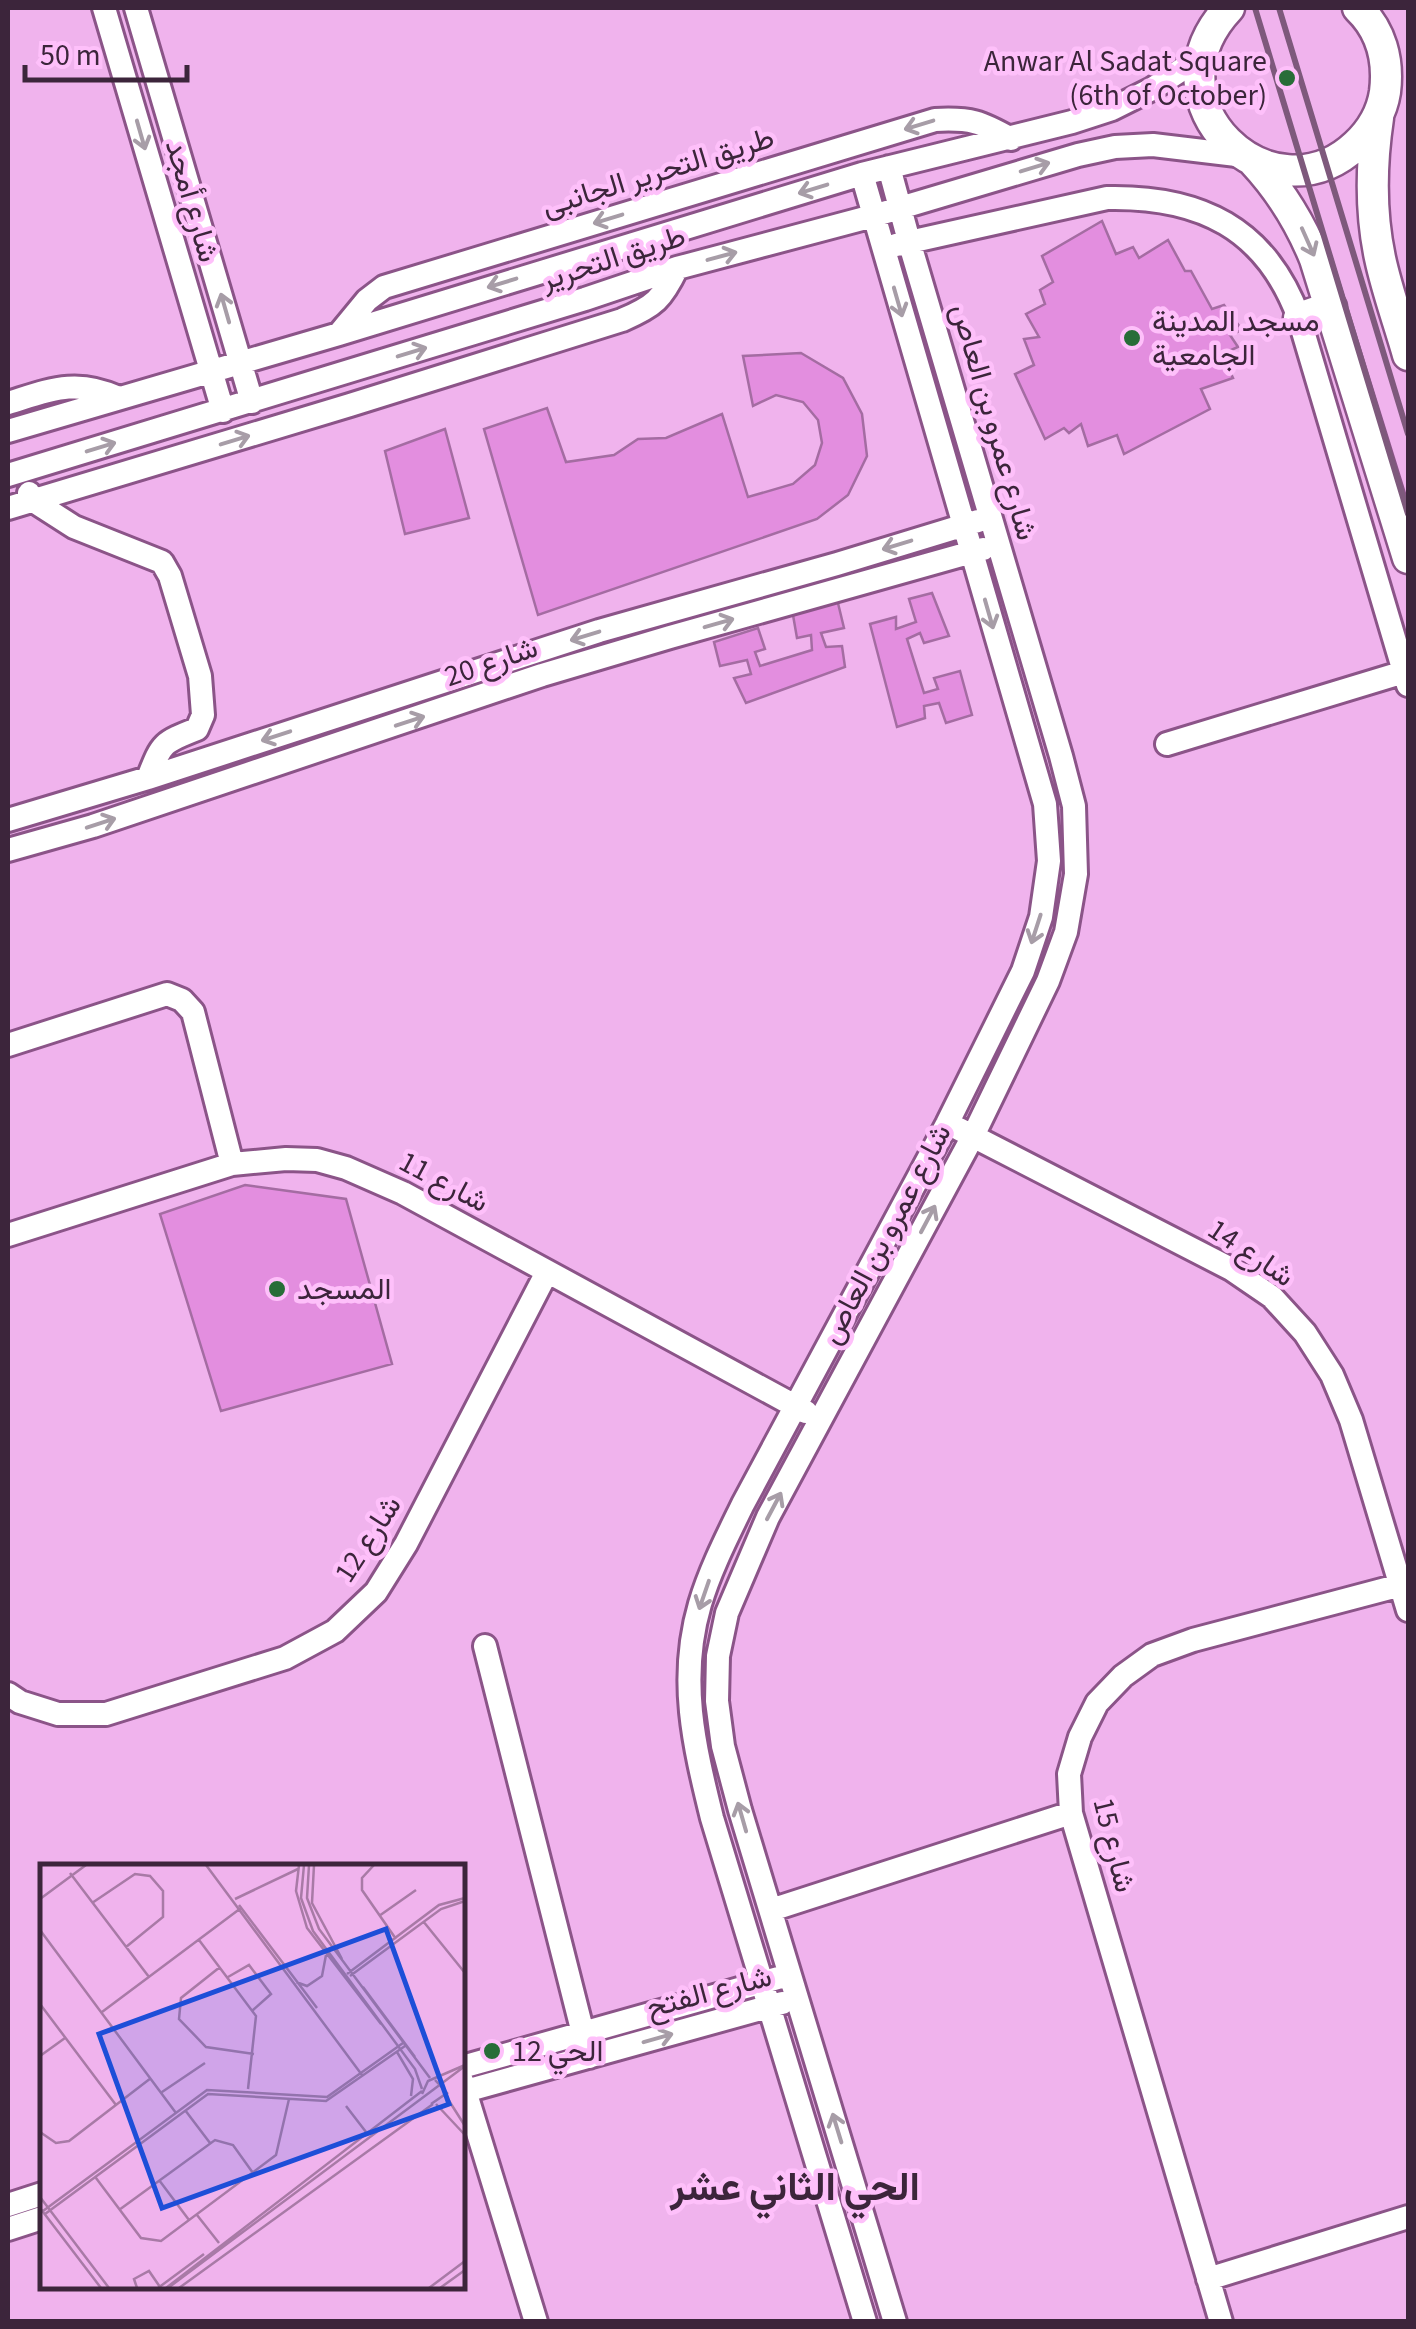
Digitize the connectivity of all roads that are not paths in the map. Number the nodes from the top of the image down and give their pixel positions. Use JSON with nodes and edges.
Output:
{"nodes":[{"id":1,"x":104,"y":8,"type":"edge"},
{"id":2,"x":136,"y":8,"type":"edge"},
{"id":3,"x":1229,"y":8,"type":"edge"},
{"id":4,"x":1358,"y":8,"type":"edge"},
{"id":5,"x":1207,"y":34,"type":"edge"},
{"id":6,"x":1390,"y":96,"type":"edge"},
{"id":7,"x":1011,"y":139,"type":"junction"},
{"id":8,"x":1249,"y":159,"type":"junction"},
{"id":9,"x":889,"y":167,"type":"junction"},
{"id":10,"x":862,"y":174,"type":"junction"},
{"id":11,"x":900,"y":208,"type":"junction"},
{"id":12,"x":873,"y":216,"type":"junction"},
{"id":13,"x":909,"y":241,"type":"junction"},
{"id":14,"x":883,"y":248,"type":"junction"},
{"id":15,"x":677,"y":268,"type":"junction"},
{"id":16,"x":1332,"y":307,"type":"junction"},
{"id":17,"x":1299,"y":318,"type":"junction"},
{"id":18,"x":339,"y":334,"type":"junction"},
{"id":19,"x":1408,"y":355,"type":"edge"},
{"id":20,"x":240,"y":362,"type":"junction"},
{"id":21,"x":211,"y":371,"type":"junction"},
{"id":22,"x":118,"y":398,"type":"junction"},
{"id":23,"x":252,"y":402,"type":"junction"},
{"id":24,"x":8,"y":403,"type":"edge"},
{"id":25,"x":223,"y":411,"type":"junction"},
{"id":26,"x":8,"y":431,"type":"edge"},
{"id":27,"x":15,"y":473,"type":"edge"},
{"id":28,"x":32,"y":500,"type":"junction"},
{"id":29,"x":8,"y":508,"type":"edge"},
{"id":30,"x":991,"y":517,"type":"junction"},
{"id":31,"x":963,"y":525,"type":"junction"},
{"id":32,"x":999,"y":545,"type":"junction"},
{"id":33,"x":972,"y":553,"type":"junction"},
{"id":34,"x":1408,"y":558,"type":"edge"},
{"id":35,"x":1406,"y":678,"type":"edge"},
{"id":36,"x":1167,"y":744,"type":"dead end"},
{"id":37,"x":148,"y":778,"type":"junction"},
{"id":38,"x":8,"y":820,"type":"edge"},
{"id":39,"x":8,"y":850,"type":"edge"},
{"id":40,"x":8,"y":1044,"type":"edge"},
{"id":41,"x":947,"y":1124,"type":"junction"},
{"id":42,"x":973,"y":1136,"type":"junction"},
{"id":43,"x":232,"y":1164,"type":"junction"},
{"id":44,"x":8,"y":1235,"type":"edge"},
{"id":45,"x":548,"y":1272,"type":"junction"},
{"id":46,"x":795,"y":1406,"type":"junction"},
{"id":47,"x":820,"y":1420,"type":"junction"},
{"id":48,"x":1401,"y":1586,"type":"junction"},
{"id":49,"x":1408,"y":1610,"type":"edge"},
{"id":50,"x":485,"y":1646,"type":"dead end"},
{"id":51,"x":8,"y":1694,"type":"edge"},
{"id":52,"x":1071,"y":1813,"type":"junction"},
{"id":53,"x":771,"y":1910,"type":"junction"},
{"id":54,"x":791,"y":1974,"type":"junction"},
{"id":55,"x":763,"y":1982,"type":"junction"},
{"id":56,"x":798,"y":1999,"type":"junction"},
{"id":57,"x":770,"y":2006,"type":"junction"},
{"id":58,"x":583,"y":2034,"type":"junction"},
{"id":59,"x":589,"y":2057,"type":"junction"},
{"id":60,"x":465,"y":2066,"type":"edge"},
{"id":61,"x":465,"y":2088,"type":"edge"},
{"id":62,"x":465,"y":2091,"type":"edge"},
{"id":63,"x":40,"y":2195,"type":"edge"},
{"id":64,"x":8,"y":2205,"type":"edge"},
{"id":65,"x":1408,"y":2218,"type":"edge"},
{"id":66,"x":40,"y":2219,"type":"edge"},
{"id":67,"x":8,"y":2229,"type":"edge"},
{"id":68,"x":1208,"y":2279,"type":"junction"},
{"id":69,"x":536,"y":2322,"type":"edge"},
{"id":70,"x":866,"y":2322,"type":"edge"},
{"id":71,"x":895,"y":2322,"type":"edge"},
{"id":72,"x":1220,"y":2322,"type":"edge"}],
"edges":[{"from":1,"to":21,"type":"street","name":"شارع أمجد","one_way":true},
{"from":20,"to":2,"type":"street","name":"شارع أمجد","one_way":true},
{"from":3,"to":5,"type":"main road"},
{"from":4,"to":6,"type":"main road"},
{"from":5,"to":7,"type":"street","name":"طريق التحرير"},
{"from":5,"to":8,"type":"main road"},
{"from":6,"to":8,"type":"main road"},
{"from":6,"to":19,"type":"main road"},
{"from":7,"to":9,"type":"street","name":"طريق التحرير"},
{"from":7,"to":18,"type":"street","name":"طريق التحرير الجانبى","one_way":true},
{"from":11,"to":8,"type":"street","name":"طريق التحرير","one_way":true},
{"from":8,"to":16,"type":"main road","one_way":true},
{"from":9,"to":10,"type":"street","name":"طريق التحرير"},
{"from":9,"to":11,"type":"street","name":"شارع عمرو بن العاص"},
{"from":10,"to":12,"type":"street","name":"شارع عمرو بن العاص"},
{"from":10,"to":18,"type":"street","name":"طريق التحرير","one_way":true},
{"from":11,"to":12,"type":"street","name":"طريق التحرير"},
{"from":11,"to":13,"type":"street","name":"شارع عمرو بن العاص"},
{"from":12,"to":14,"type":"street","name":"شارع عمرو بن العاص"},
{"from":15,"to":12,"type":"street","name":"طريق التحرير","one_way":true},
{"from":13,"to":14,"type":"street"},
{"from":13,"to":17,"type":"street"},
{"from":13,"to":30,"type":"street","name":"شارع عمرو بن العاص"},
{"from":14,"to":31,"type":"street","name":"شارع عمرو بن العاص","one_way":true},
{"from":23,"to":15,"type":"street","name":"طريق التحرير","one_way":true},
{"from":28,"to":15,"type":"street","one_way":true},
{"from":16,"to":17,"type":"main road"},
{"from":16,"to":34,"type":"main road"},
{"from":17,"to":35,"type":"street"},
{"from":18,"to":20,"type":"street","name":"طريق التحرير"},
{"from":20,"to":21,"type":"street","name":"طريق التحرير"},
{"from":20,"to":23,"type":"street","name":"شارع أمجد"},
{"from":21,"to":22,"type":"street","name":"طريق التحرير"},
{"from":21,"to":25,"type":"street","name":"شارع أمجد"},
{"from":22,"to":24,"type":"street"},
{"from":22,"to":26,"type":"street","name":"طريق التحرير"},
{"from":23,"to":25,"type":"street","name":"طريق التحرير"},
{"from":27,"to":25,"type":"street","name":"طريق التحرير","one_way":true},
{"from":27,"to":28,"type":"street"},
{"from":28,"to":29,"type":"street"},
{"from":28,"to":37,"type":"street"},
{"from":30,"to":31,"type":"street","name":"شارع 20"},
{"from":30,"to":32,"type":"street","name":"شارع عمرو بن العاص"},
{"from":31,"to":33,"type":"street","name":"شارع عمرو بن العاص"},
{"from":31,"to":37,"type":"street","name":"شارع 20","one_way":true},
{"from":32,"to":33,"type":"street","name":"شارع 20"},
{"from":32,"to":42,"type":"street","name":"شارع عمرو بن العاص"},
{"from":39,"to":33,"type":"street","name":"شارع 20","one_way":true},
{"from":33,"to":41,"type":"street","name":"شارع عمرو بن العاص","one_way":true},
{"from":35,"to":36,"type":"street"},
{"from":37,"to":38,"type":"street","name":"شارع 20"},
{"from":40,"to":43,"type":"street"},
{"from":41,"to":42,"type":"street","name":"شارع 14"},
{"from":41,"to":46,"type":"street","name":"شارع عمرو بن العاص"},
{"from":47,"to":42,"type":"street","name":"شارع عمرو بن العاص","one_way":true},
{"from":42,"to":48,"type":"street","name":"شارع 14"},
{"from":43,"to":44,"type":"street","name":"شارع 11"},
{"from":43,"to":45,"type":"street","name":"شارع 11"},
{"from":45,"to":46,"type":"street","name":"شارع 11"},
{"from":45,"to":51,"type":"street","name":"شارع 12"},
{"from":46,"to":47,"type":"street","name":"شارع 11"},
{"from":46,"to":55,"type":"street","name":"شارع عمرو بن العاص","one_way":true},
{"from":53,"to":47,"type":"street","name":"شارع عمرو بن العاص","one_way":true},
{"from":48,"to":49,"type":"street","name":"شارع 14"},
{"from":48,"to":52,"type":"street","name":"شارع 15"},
{"from":50,"to":58,"type":"street"},
{"from":52,"to":53,"type":"street"},
{"from":52,"to":68,"type":"street","name":"شارع 15"},
{"from":53,"to":54,"type":"street","name":"شارع عمرو بن العاص"},
{"from":54,"to":55,"type":"street","name":"شارع الفتح"},
{"from":54,"to":56,"type":"street","name":"شارع عمرو بن العاص"},
{"from":55,"to":57,"type":"street","name":"شارع عمرو بن العاص"},
{"from":55,"to":58,"type":"street","name":"شارع الفتح"},
{"from":56,"to":57,"type":"street","name":"شارع الفتح"},
{"from":71,"to":56,"type":"street","name":"شارع عمرو بن العاص","one_way":true},
{"from":59,"to":57,"type":"street","name":"شارع الفتح","one_way":true},
{"from":57,"to":70,"type":"street","name":"شارع عمرو بن العاص"},
{"from":58,"to":59,"type":"street"},
{"from":58,"to":60,"type":"street","name":"شارع الفتح"},
{"from":59,"to":61,"type":"street","name":"شارع الفتح"},
{"from":62,"to":69,"type":"street"},
{"from":63,"to":64,"type":"street"},
{"from":65,"to":68,"type":"street"},
{"from":66,"to":67,"type":"street"},
{"from":68,"to":72,"type":"street","name":"شارع 15"}]}
